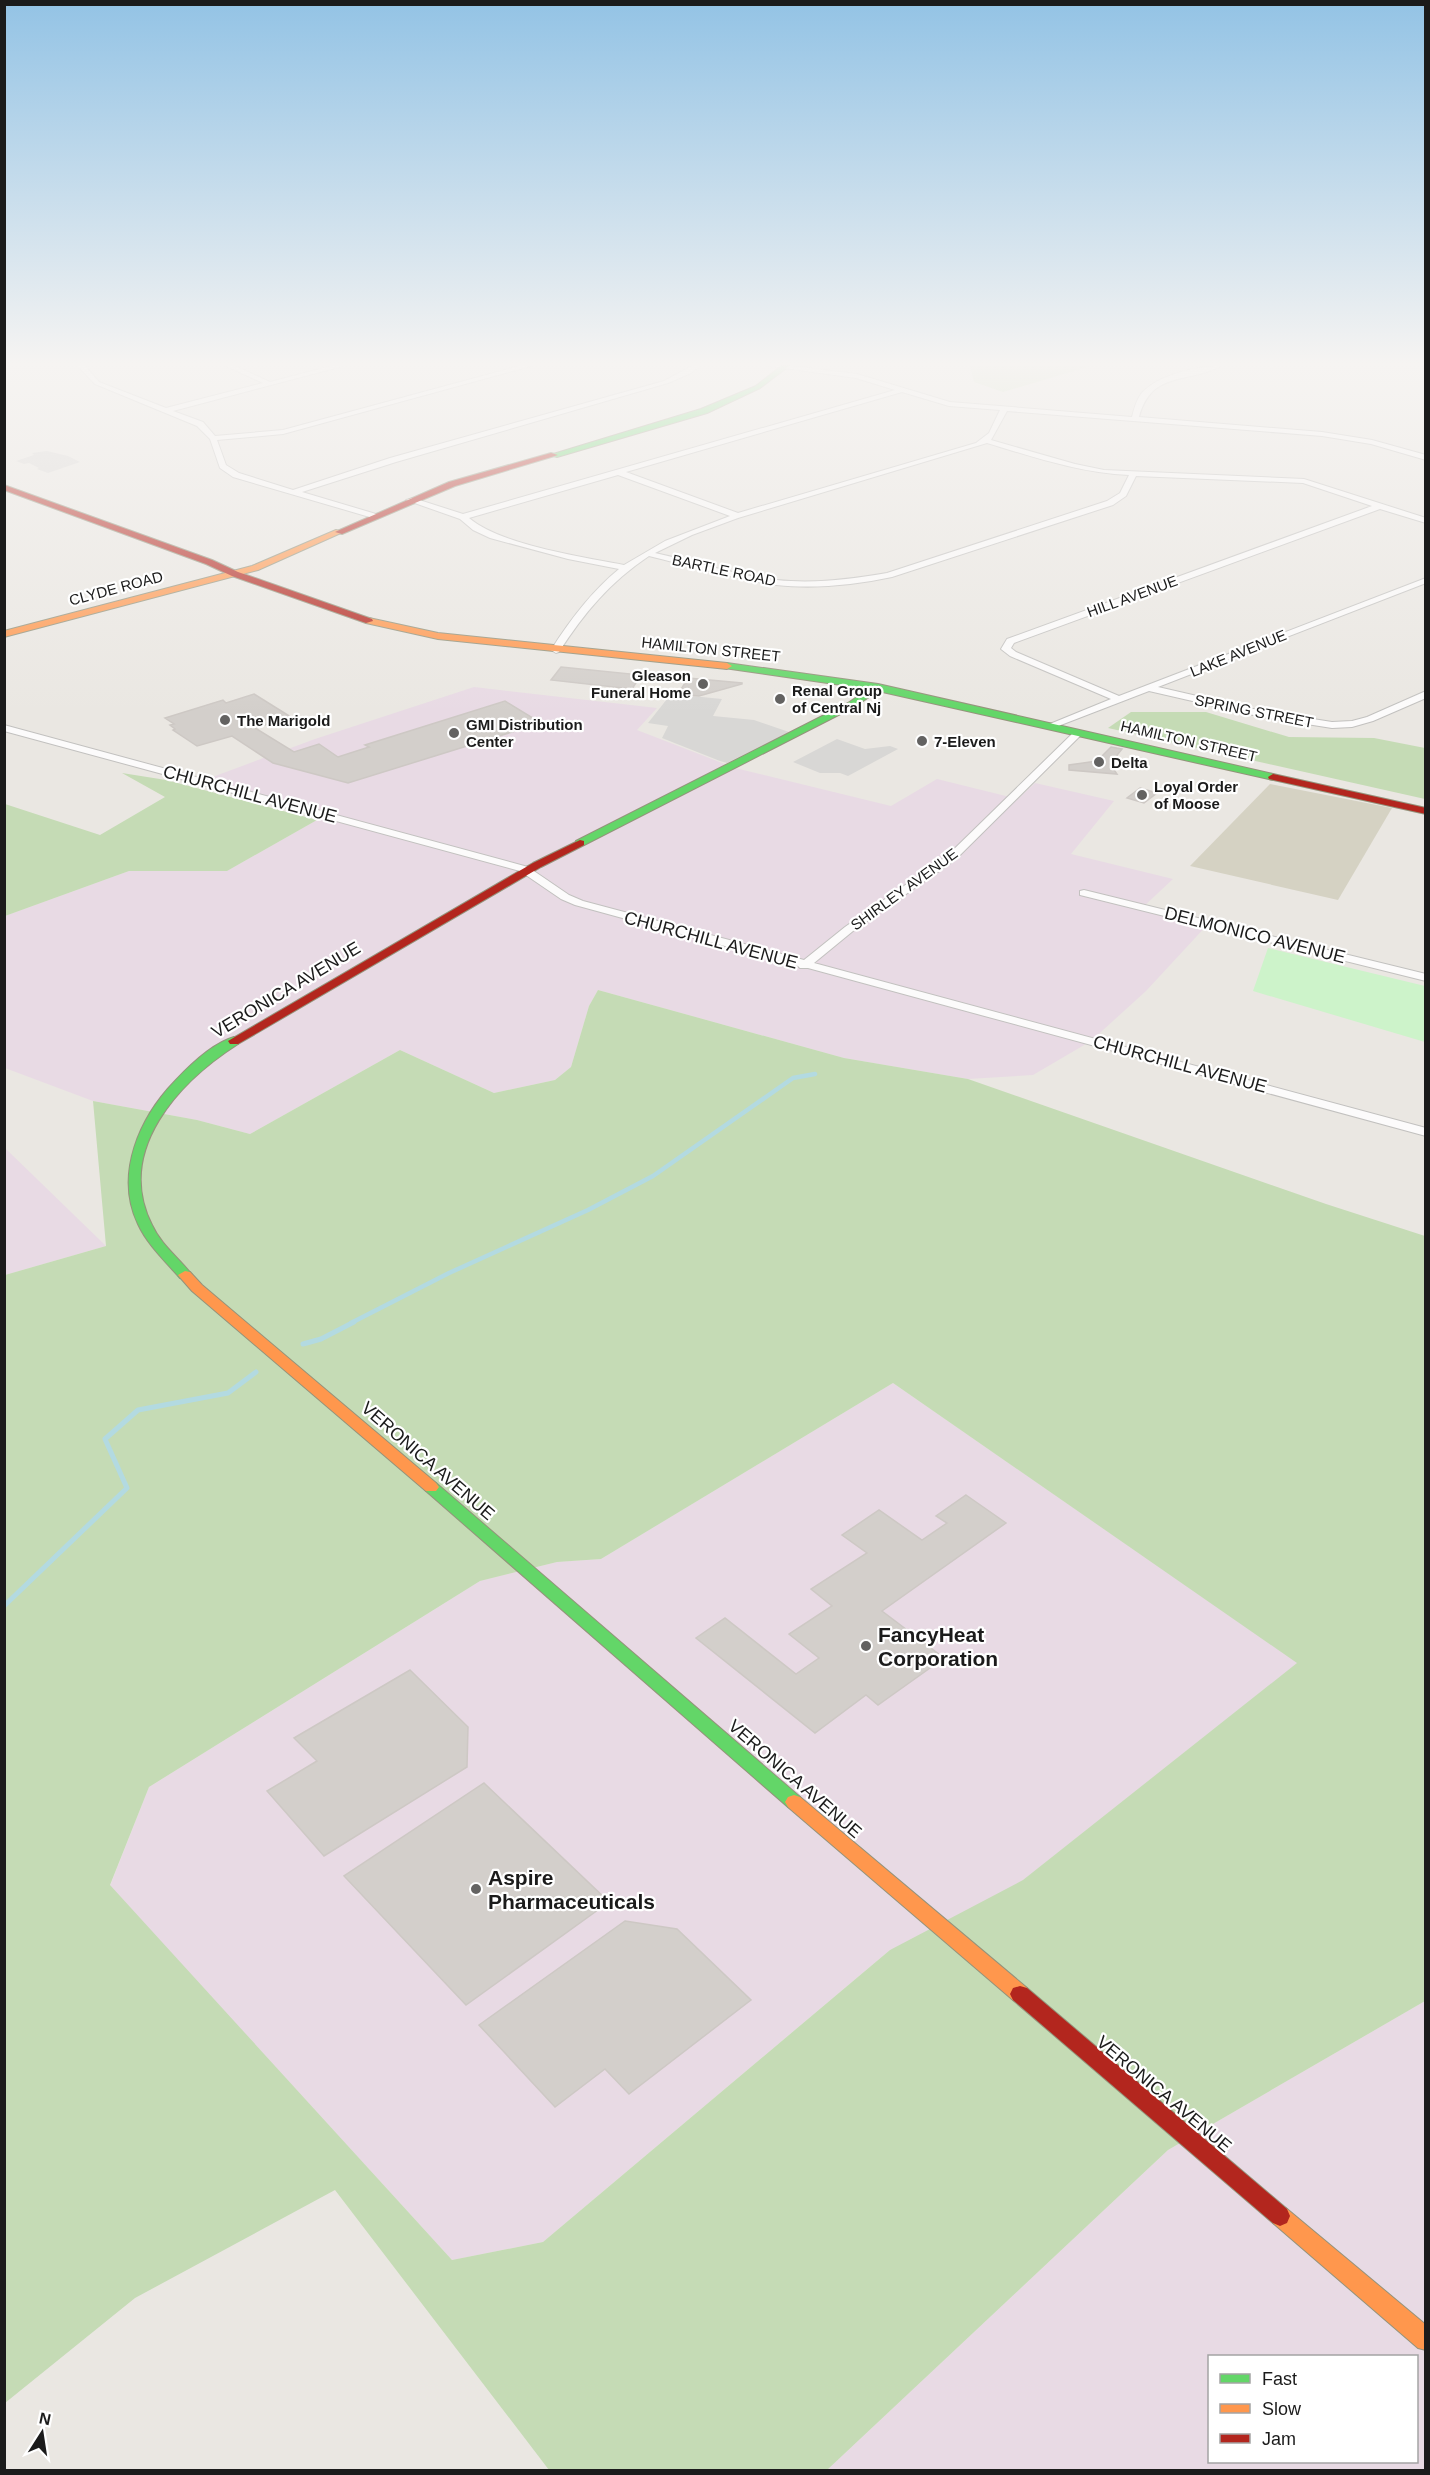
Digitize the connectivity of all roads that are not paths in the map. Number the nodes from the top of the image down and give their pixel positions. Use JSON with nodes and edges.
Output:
{"nodes":[{"id":1,"x":256,"y":482,"type":"edge"},
{"id":2,"x":326,"y":482,"type":"edge"},
{"id":3,"x":463,"y":482,"type":"edge"},
{"id":4,"x":585,"y":482,"type":"edge"},
{"id":5,"x":644,"y":482,"type":"edge"},
{"id":6,"x":853,"y":482,"type":"edge"},
{"id":7,"x":1130,"y":482,"type":"edge"},
{"id":8,"x":1306,"y":482,"type":"edge"},
{"id":9,"x":4,"y":487,"type":"edge"},
{"id":10,"x":291,"y":493,"type":"junction"},
{"id":11,"x":410,"y":500,"type":"junction"},
{"id":12,"x":1380,"y":506,"type":"junction"},
{"id":13,"x":373,"y":516,"type":"junction"},
{"id":14,"x":738,"y":516,"type":"junction"},
{"id":15,"x":463,"y":517,"type":"junction"},
{"id":16,"x":1425,"y":521,"type":"edge"},
{"id":17,"x":339,"y":531,"type":"junction"},
{"id":18,"x":649,"y":554,"type":"junction"},
{"id":19,"x":208,"y":562,"type":"junction"},
{"id":20,"x":627,"y":568,"type":"junction"},
{"id":21,"x":235,"y":574,"type":"junction"},
{"id":22,"x":1425,"y":580,"type":"edge"},
{"id":23,"x":298,"y":596,"type":"junction"},
{"id":24,"x":4,"y":634,"type":"edge"},
{"id":25,"x":556,"y":650,"type":"junction"},
{"id":26,"x":878,"y":687,"type":"junction"},
{"id":27,"x":1149,"y":688,"type":"junction"},
{"id":28,"x":1425,"y":694,"type":"edge"},
{"id":29,"x":1119,"y":699,"type":"junction"},
{"id":30,"x":1050,"y":726,"type":"junction"},
{"id":31,"x":4,"y":728,"type":"edge"},
{"id":32,"x":1078,"y":733,"type":"junction"},
{"id":33,"x":1425,"y":811,"type":"edge"},
{"id":34,"x":528,"y":870,"type":"junction"},
{"id":35,"x":1084,"y":893,"type":"dead end"},
{"id":36,"x":804,"y":966,"type":"junction"},
{"id":37,"x":1425,"y":978,"type":"edge"},
{"id":38,"x":1425,"y":1132,"type":"edge"},
{"id":39,"x":1425,"y":2340,"type":"edge"}],
"edges":[{"from":1,"to":10,"type":"street"},
{"from":2,"to":10,"type":"street"},
{"from":3,"to":11,"type":"street"},
{"from":4,"to":15,"type":"street"},
{"from":5,"to":14,"type":"street"},
{"from":6,"to":14,"type":"street"},
{"from":7,"to":18,"type":"street","name":"BARTLE ROAD"},
{"from":8,"to":12,"type":"street"},
{"from":9,"to":19,"type":"street","name":"HAMILTON STREET"},
{"from":10,"to":13,"type":"street"},
{"from":11,"to":13,"type":"street"},
{"from":11,"to":15,"type":"street"},
{"from":12,"to":16,"type":"street"},
{"from":12,"to":29,"type":"street","name":"HILL AVENUE"},
{"from":13,"to":17,"type":"street"},
{"from":14,"to":18,"type":"street"},
{"from":15,"to":20,"type":"street"},
{"from":17,"to":19,"type":"street"},
{"from":17,"to":21,"type":"street","name":"CLYDE ROAD"},
{"from":17,"to":23,"type":"street"},
{"from":18,"to":20,"type":"street"},
{"from":19,"to":21,"type":"street","name":"HAMILTON STREET"},
{"from":20,"to":25,"type":"street"},
{"from":21,"to":23,"type":"street","name":"HAMILTON STREET"},
{"from":21,"to":24,"type":"street","name":"CLYDE ROAD"},
{"from":22,"to":27,"type":"street","name":"LAKE AVENUE"},
{"from":23,"to":25,"type":"street","name":"HAMILTON STREET"},
{"from":25,"to":26,"type":"street","name":"HAMILTON STREET"},
{"from":26,"to":30,"type":"street","name":"HAMILTON STREET"},
{"from":26,"to":34,"type":"street","name":"VERONICA AVENUE"},
{"from":27,"to":28,"type":"street","name":"SPRING STREET"},
{"from":27,"to":29,"type":"street","name":"LAKE AVENUE"},
{"from":29,"to":30,"type":"street","name":"LAKE AVENUE"},
{"from":30,"to":32,"type":"street","name":"HAMILTON STREET"},
{"from":31,"to":34,"type":"street","name":"CHURCHILL AVENUE"},
{"from":32,"to":33,"type":"street","name":"HAMILTON STREET"},
{"from":32,"to":36,"type":"street","name":"SHIRLEY AVENUE"},
{"from":34,"to":36,"type":"street","name":"CHURCHILL AVENUE"},
{"from":34,"to":39,"type":"street","name":"VERONICA AVENUE"},
{"from":35,"to":37,"type":"street","name":"DELMONICO AVENUE"},
{"from":36,"to":38,"type":"street","name":"CHURCHILL AVENUE"}]}
